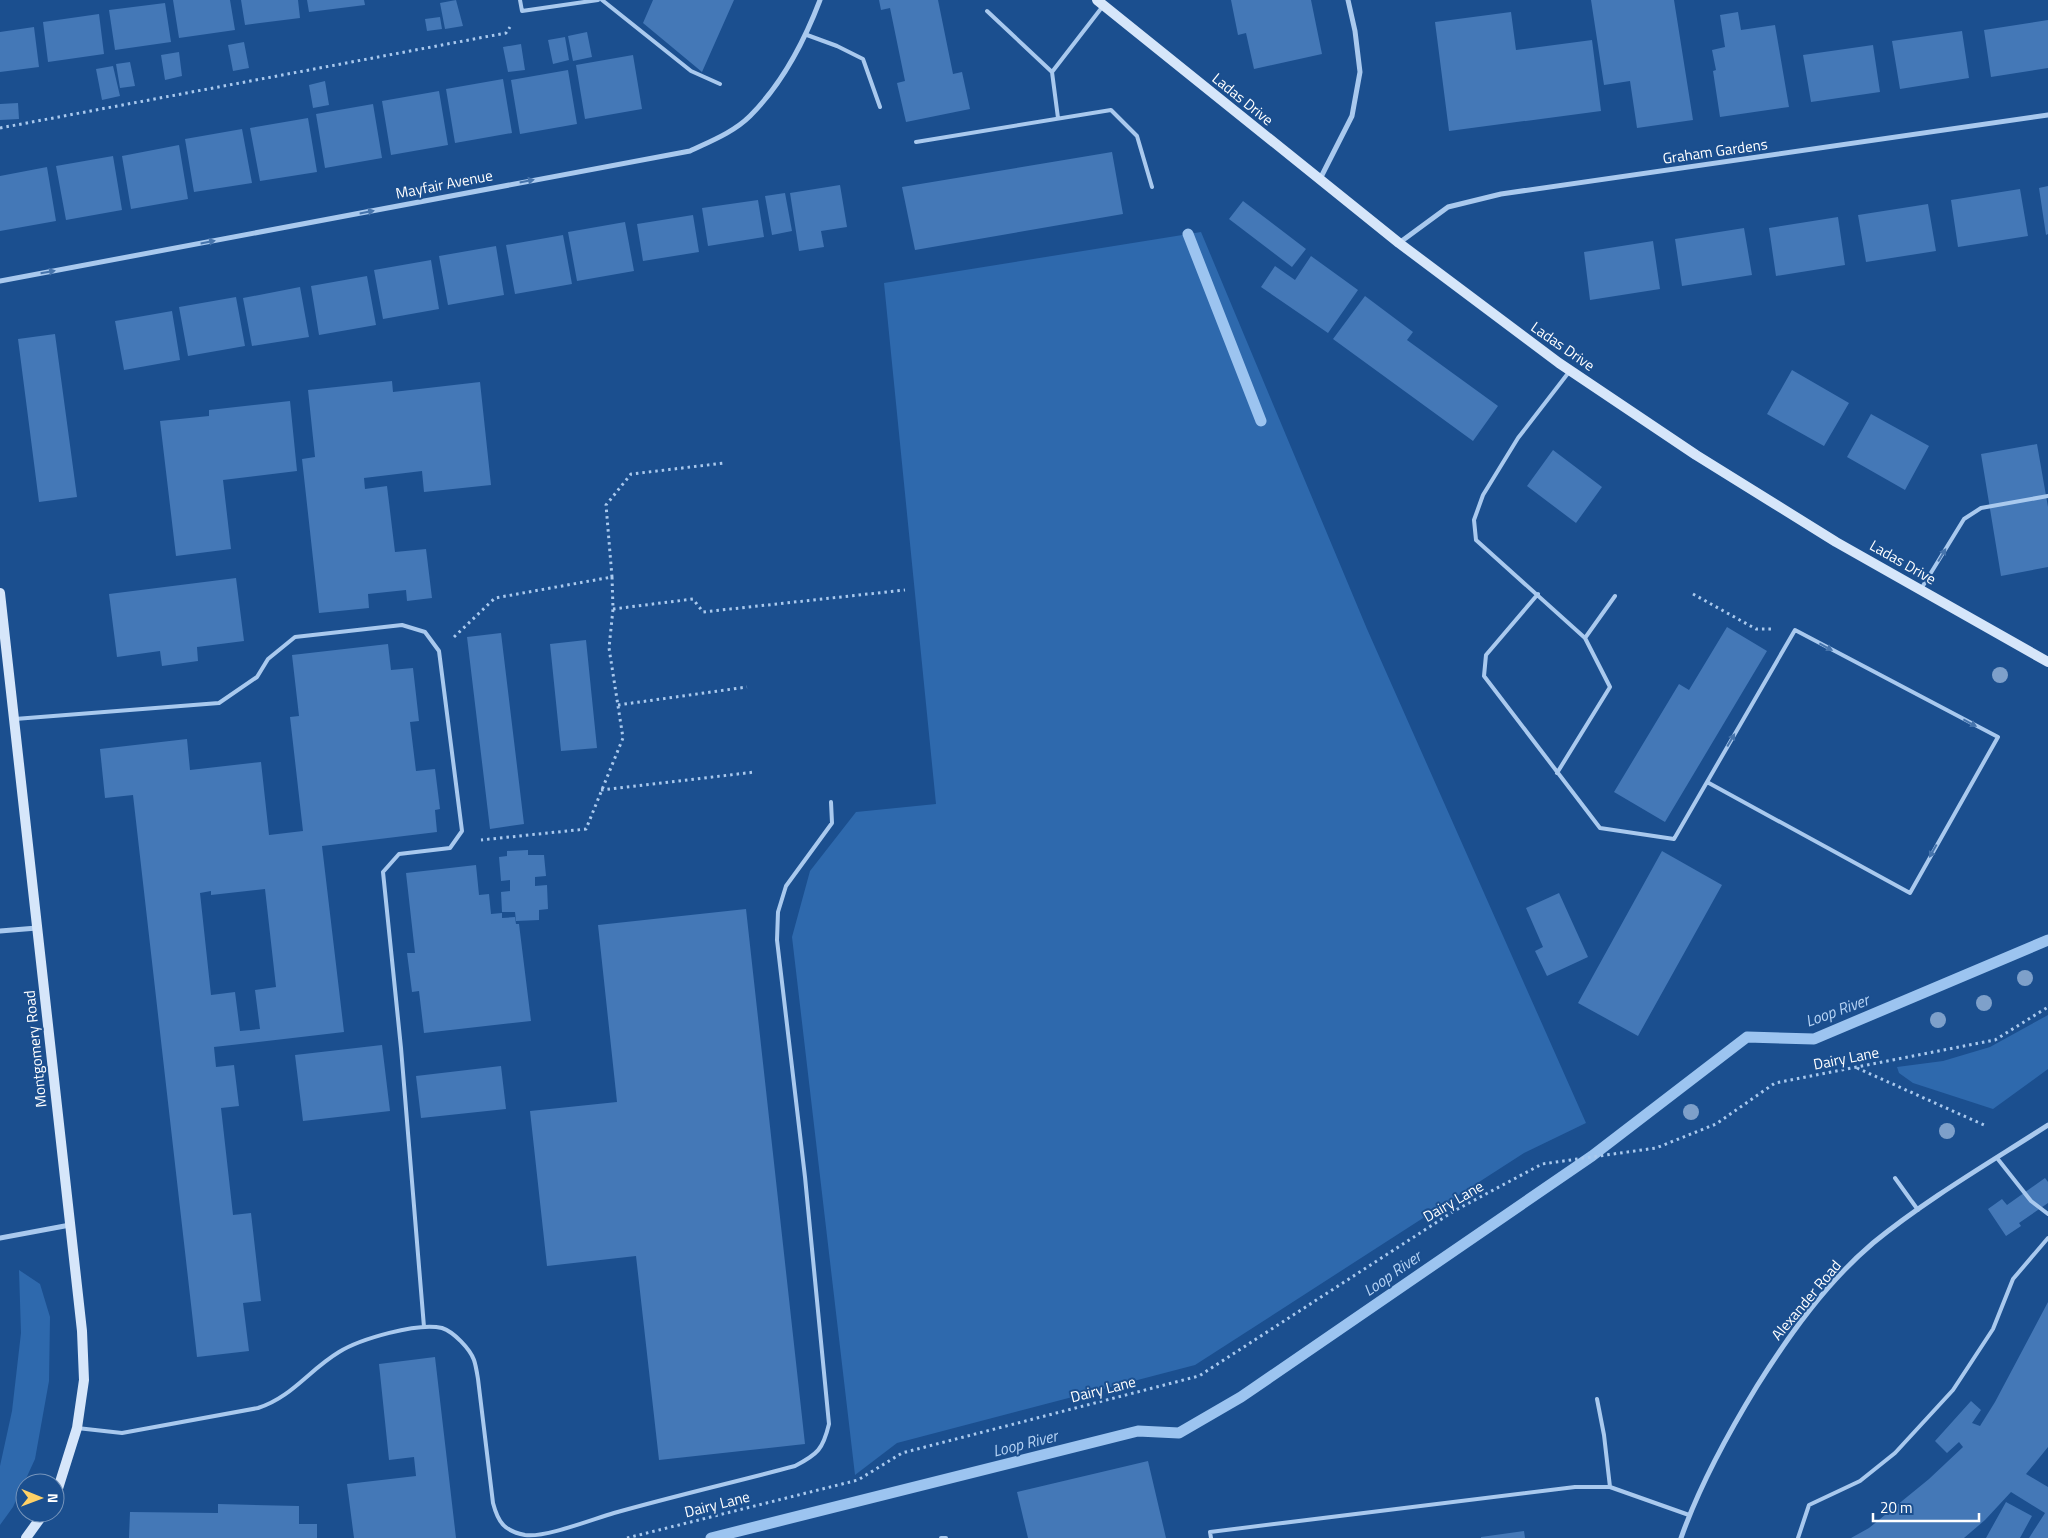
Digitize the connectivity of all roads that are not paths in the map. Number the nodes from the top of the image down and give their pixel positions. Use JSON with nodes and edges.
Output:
{"nodes":[{"id":1,"x":520,"y":0,"type":"edge"},
{"id":2,"x":598,"y":0,"type":"edge"},
{"id":3,"x":602,"y":0,"type":"edge"},
{"id":4,"x":820,"y":0,"type":"edge"},
{"id":5,"x":1348,"y":0,"type":"edge"},
{"id":6,"x":1100,"y":3,"type":"edge"},
{"id":7,"x":987,"y":11,"type":"dead end"},
{"id":8,"x":807,"y":35,"type":"junction"},
{"id":9,"x":1052,"y":72,"type":"junction"},
{"id":10,"x":720,"y":84,"type":"dead end"},
{"id":11,"x":880,"y":107,"type":"dead end"},
{"id":12,"x":2048,"y":115,"type":"edge"},
{"id":13,"x":1058,"y":118,"type":"junction"},
{"id":14,"x":916,"y":142,"type":"dead end"},
{"id":15,"x":1320,"y":178,"type":"junction"},
{"id":16,"x":1152,"y":187,"type":"dead end"},
{"id":17,"x":1399,"y":244,"type":"junction"},
{"id":18,"x":0,"y":281,"type":"edge"},
{"id":19,"x":1571,"y":370,"type":"junction"},
{"id":20,"x":2048,"y":496,"type":"edge"},
{"id":21,"x":1921,"y":590,"type":"junction"},
{"id":22,"x":0,"y":593,"type":"edge"},
{"id":23,"x":1538,"y":594,"type":"junction"},
{"id":24,"x":1615,"y":596,"type":"dead end"},
{"id":25,"x":1585,"y":638,"type":"junction"},
{"id":26,"x":2048,"y":662,"type":"edge"},
{"id":27,"x":14,"y":719,"type":"junction"},
{"id":28,"x":1557,"y":773,"type":"junction"},
{"id":29,"x":1707,"y":782,"type":"junction"},
{"id":30,"x":831,"y":802,"type":"dead end"},
{"id":31,"x":37,"y":928,"type":"junction"},
{"id":32,"x":0,"y":931,"type":"edge"},
{"id":33,"x":2048,"y":1125,"type":"edge"},
{"id":34,"x":1997,"y":1158,"type":"junction"},
{"id":35,"x":1895,"y":1178,"type":"dead end"},
{"id":36,"x":1918,"y":1210,"type":"junction"},
{"id":37,"x":2048,"y":1214,"type":"edge"},
{"id":38,"x":70,"y":1225,"type":"junction"},
{"id":39,"x":0,"y":1238,"type":"edge"},
{"id":40,"x":2048,"y":1238,"type":"edge"},
{"id":41,"x":424,"y":1327,"type":"junction"},
{"id":42,"x":1597,"y":1399,"type":"dead end"},
{"id":43,"x":77,"y":1428,"type":"junction"},
{"id":44,"x":63,"y":1473,"type":"edge"},
{"id":45,"x":1610,"y":1487,"type":"junction"},
{"id":46,"x":1689,"y":1515,"type":"junction"},
{"id":47,"x":37,"y":1523,"type":"edge"},
{"id":48,"x":26,"y":1538,"type":"edge"},
{"id":49,"x":940,"y":1538,"type":"edge"},
{"id":50,"x":946,"y":1538,"type":"edge"},
{"id":51,"x":1211,"y":1538,"type":"edge"},
{"id":52,"x":1681,"y":1538,"type":"edge"},
{"id":53,"x":1798,"y":1538,"type":"edge"}],
"edges":[{"from":1,"to":2,"type":"lane"},
{"from":3,"to":10,"type":"lane"},
{"from":4,"to":8,"type":"street","name":"Mayfair Avenue"},
{"from":5,"to":15,"type":"street"},
{"from":6,"to":9,"type":"lane"},
{"from":6,"to":15,"type":"street","name":"Ladas Drive"},
{"from":7,"to":9,"type":"lane"},
{"from":8,"to":11,"type":"lane"},
{"from":18,"to":8,"type":"street","name":"Mayfair Avenue","one_way":true},
{"from":9,"to":13,"type":"lane"},
{"from":12,"to":17,"type":"street","name":"Graham Gardens"},
{"from":13,"to":14,"type":"lane"},
{"from":13,"to":16,"type":"lane"},
{"from":15,"to":17,"type":"street","name":"Ladas Drive"},
{"from":17,"to":19,"type":"street","name":"Ladas Drive"},
{"from":19,"to":21,"type":"street","name":"Ladas Drive"},
{"from":19,"to":23,"type":"lane"},
{"from":21,"to":20,"type":"lane","one_way":true},
{"from":21,"to":26,"type":"street","name":"Ladas Drive"},
{"from":22,"to":27,"type":"street","name":"Montgomery Road"},
{"from":23,"to":25,"type":"lane"},
{"from":23,"to":28,"type":"lane"},
{"from":24,"to":25,"type":"lane"},
{"from":25,"to":28,"type":"lane"},
{"from":27,"to":31,"type":"street","name":"Montgomery Road"},
{"from":27,"to":41,"type":"lane"},
{"from":28,"to":29,"type":"lane"},
{"from":29,"to":29,"type":"lane","one_way":true},
{"from":30,"to":41,"type":"lane"},
{"from":31,"to":32,"type":"street"},
{"from":31,"to":38,"type":"street","name":"Montgomery Road"},
{"from":33,"to":34,"type":"street","name":"Alexander Road"},
{"from":34,"to":36,"type":"street","name":"Alexander Road"},
{"from":34,"to":37,"type":"lane"},
{"from":35,"to":36,"type":"lane"},
{"from":36,"to":46,"type":"street","name":"Alexander Road"},
{"from":38,"to":39,"type":"street"},
{"from":38,"to":43,"type":"street","name":"Montgomery Road"},
{"from":40,"to":53,"type":"lane"},
{"from":41,"to":43,"type":"lane"},
{"from":42,"to":45,"type":"lane"},
{"from":43,"to":44,"type":"street","name":"Montgomery Road"},
{"from":45,"to":46,"type":"lane"},
{"from":45,"to":51,"type":"lane"},
{"from":46,"to":52,"type":"street","name":"Alexander Road"},
{"from":47,"to":48,"type":"street"},
{"from":49,"to":50,"type":"lane"}]}
